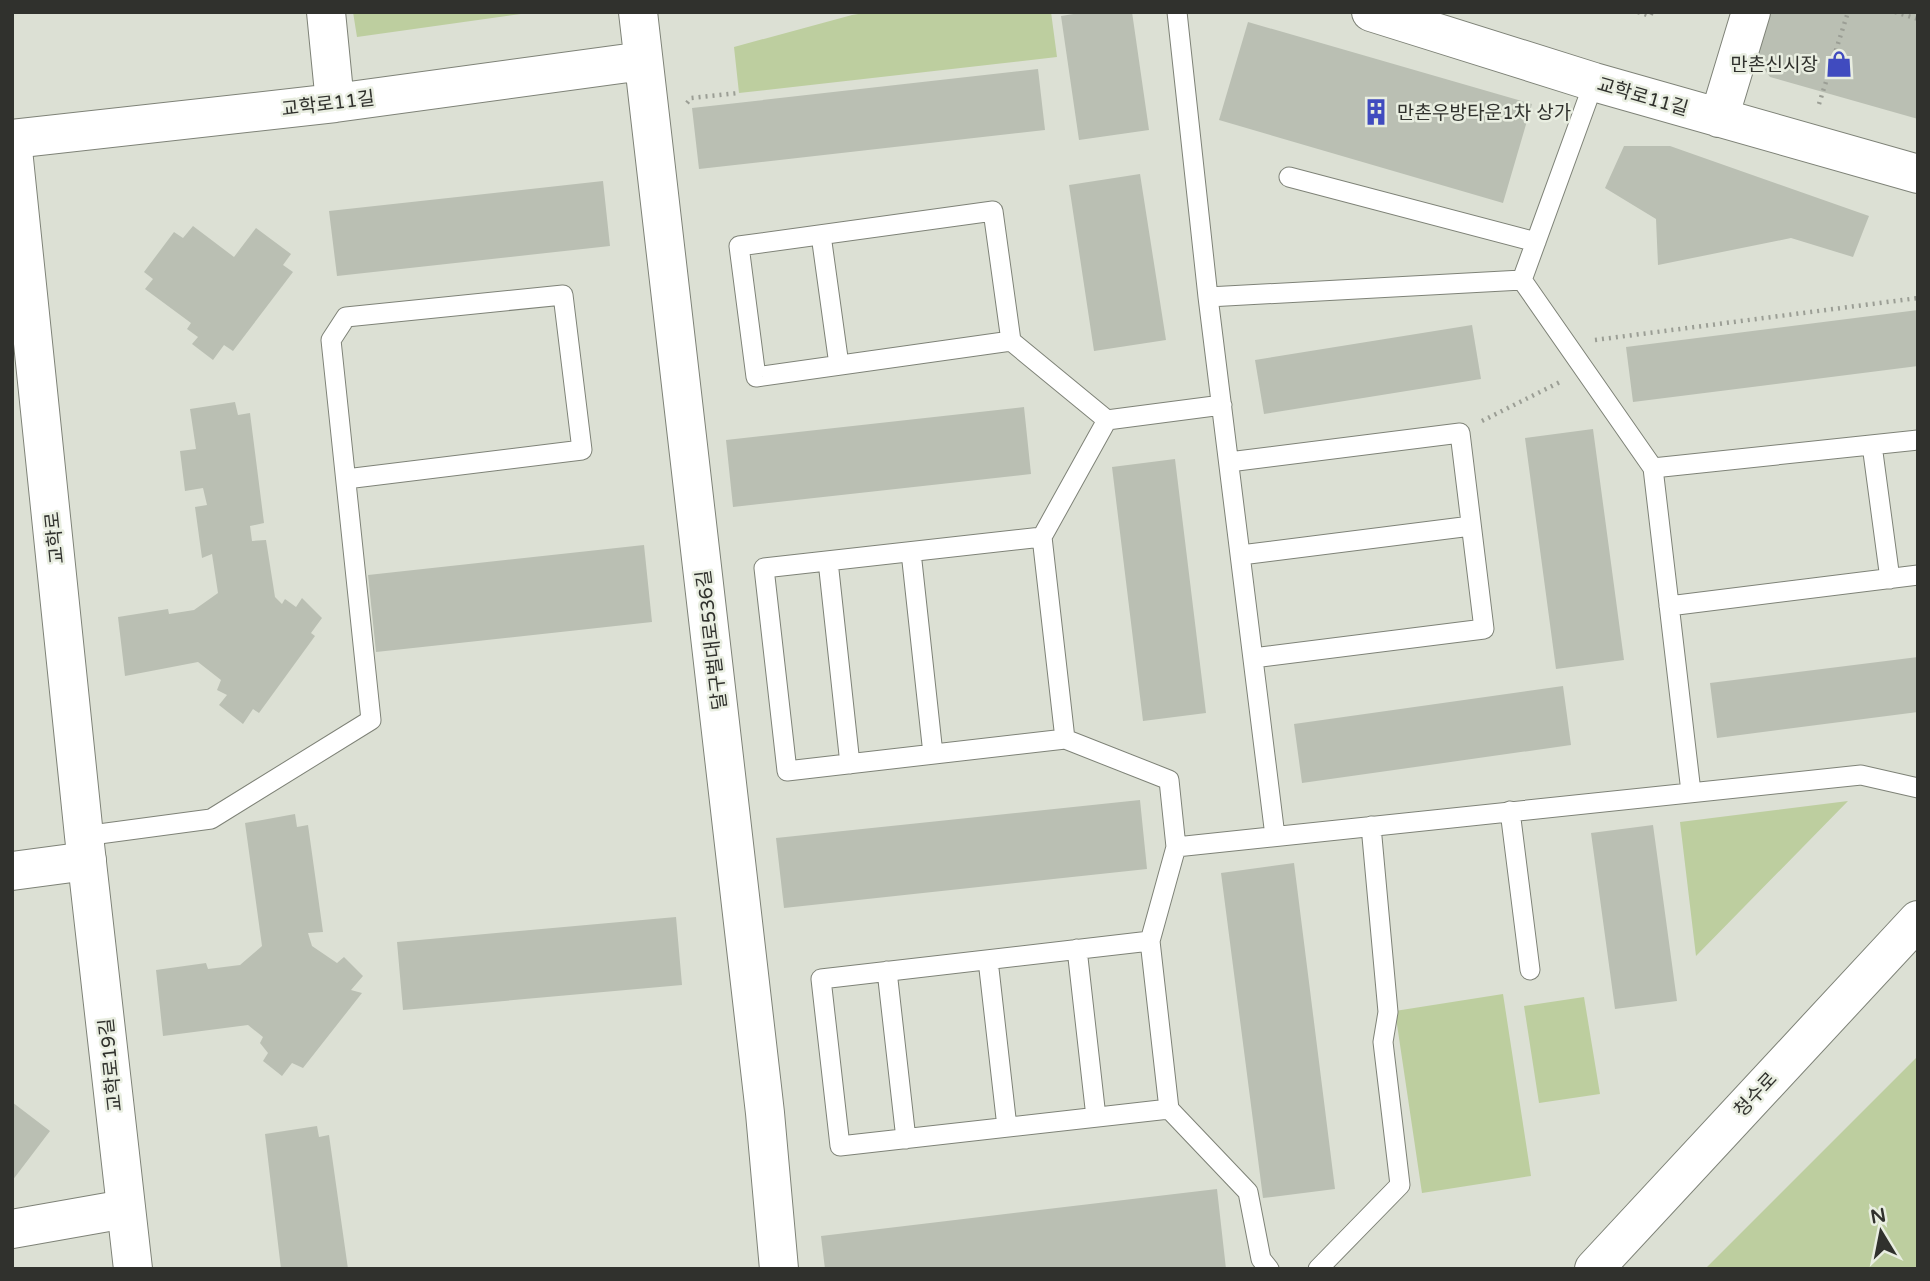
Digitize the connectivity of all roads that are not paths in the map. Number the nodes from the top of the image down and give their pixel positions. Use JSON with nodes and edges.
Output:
{"nodes":[{"id":1,"x":326,"y":12,"type":"edge"},
{"id":2,"x":638,"y":12,"type":"edge"},
{"id":3,"x":1177,"y":12,"type":"edge"},
{"id":4,"x":1371,"y":12,"type":"edge"},
{"id":5,"x":1751,"y":12,"type":"edge"},
{"id":6,"x":643,"y":61,"type":"junction"},
{"id":7,"x":1594,"y":82,"type":"junction"},
{"id":8,"x":335,"y":103,"type":"junction"},
{"id":9,"x":1719,"y":118,"type":"junction"},
{"id":10,"x":12,"y":140,"type":"edge"},
{"id":11,"x":1918,"y":174,"type":"edge"},
{"id":12,"x":1289,"y":177,"type":"dead end"},
{"id":13,"x":821,"y":235,"type":"junction"},
{"id":14,"x":1536,"y":242,"type":"junction"},
{"id":15,"x":1522,"y":280,"type":"junction"},
{"id":16,"x":1208,"y":296,"type":"junction"},
{"id":17,"x":1011,"y":341,"type":"junction"},
{"id":18,"x":839,"y":365,"type":"junction"},
{"id":19,"x":1222,"y":405,"type":"junction"},
{"id":20,"x":1107,"y":420,"type":"junction"},
{"id":21,"x":1918,"y":440,"type":"edge"},
{"id":22,"x":1872,"y":445,"type":"junction"},
{"id":23,"x":1229,"y":462,"type":"junction"},
{"id":24,"x":1653,"y":468,"type":"junction"},
{"id":25,"x":346,"y":479,"type":"junction"},
{"id":26,"x":1471,"y":526,"type":"junction"},
{"id":27,"x":1042,"y":537,"type":"junction"},
{"id":28,"x":911,"y":552,"type":"junction"},
{"id":29,"x":1241,"y":555,"type":"junction"},
{"id":30,"x":828,"y":561,"type":"junction"},
{"id":31,"x":1918,"y":575,"type":"edge"},
{"id":32,"x":1890,"y":579,"type":"junction"},
{"id":33,"x":1670,"y":606,"type":"junction"},
{"id":34,"x":1254,"y":658,"type":"junction"},
{"id":35,"x":1065,"y":739,"type":"junction"},
{"id":36,"x":933,"y":754,"type":"junction"},
{"id":37,"x":850,"y":764,"type":"junction"},
{"id":38,"x":1918,"y":788,"type":"edge"},
{"id":39,"x":1691,"y":792,"type":"junction"},
{"id":40,"x":1510,"y":811,"type":"junction"},
{"id":41,"x":1371,"y":826,"type":"junction"},
{"id":42,"x":1275,"y":836,"type":"junction"},
{"id":43,"x":1176,"y":847,"type":"junction"},
{"id":44,"x":86,"y":849,"type":"junction"},
{"id":45,"x":12,"y":871,"type":"edge"},
{"id":46,"x":1918,"y":920,"type":"edge"},
{"id":47,"x":1150,"y":941,"type":"junction"},
{"id":48,"x":1077,"y":949,"type":"junction"},
{"id":49,"x":988,"y":960,"type":"junction"},
{"id":50,"x":1530,"y":970,"type":"dead end"},
{"id":51,"x":887,"y":971,"type":"junction"},
{"id":52,"x":1169,"y":1108,"type":"junction"},
{"id":53,"x":1096,"y":1117,"type":"junction"},
{"id":54,"x":1007,"y":1127,"type":"junction"},
{"id":55,"x":906,"y":1139,"type":"junction"},
{"id":56,"x":125,"y":1209,"type":"junction"},
{"id":57,"x":12,"y":1229,"type":"edge"},
{"id":58,"x":133,"y":1269,"type":"edge"},
{"id":59,"x":779,"y":1269,"type":"edge"},
{"id":60,"x":1269,"y":1269,"type":"edge"},
{"id":61,"x":1318,"y":1269,"type":"edge"},
{"id":62,"x":1594,"y":1269,"type":"edge"}],
"edges":[{"from":1,"to":8,"type":"street"},
{"from":2,"to":6,"type":"street","name":"달구벌대로536길"},
{"from":3,"to":16,"type":"lane"},
{"from":4,"to":7,"type":"street","name":"교학로11길"},
{"from":5,"to":9,"type":"street"},
{"from":6,"to":8,"type":"street","name":"교학로11길"},
{"from":6,"to":59,"type":"street","name":"달구벌대로536길"},
{"from":7,"to":9,"type":"street","name":"교학로11길"},
{"from":7,"to":14,"type":"lane"},
{"from":8,"to":10,"type":"street","name":"교학로11길"},
{"from":9,"to":11,"type":"street","name":"교학로11길"},
{"from":10,"to":44,"type":"street","name":"교학로"},
{"from":12,"to":14,"type":"lane"},
{"from":13,"to":17,"type":"lane"},
{"from":13,"to":18,"type":"lane"},
{"from":13,"to":18,"type":"lane"},
{"from":14,"to":15,"type":"lane"},
{"from":15,"to":16,"type":"lane"},
{"from":15,"to":24,"type":"lane"},
{"from":16,"to":19,"type":"lane"},
{"from":17,"to":18,"type":"lane"},
{"from":17,"to":20,"type":"lane"},
{"from":19,"to":20,"type":"lane"},
{"from":19,"to":23,"type":"lane"},
{"from":20,"to":27,"type":"lane"},
{"from":21,"to":22,"type":"lane"},
{"from":22,"to":24,"type":"lane"},
{"from":22,"to":32,"type":"lane"},
{"from":23,"to":26,"type":"lane"},
{"from":23,"to":29,"type":"lane"},
{"from":24,"to":33,"type":"lane"},
{"from":25,"to":25,"type":"lane"},
{"from":25,"to":44,"type":"lane"},
{"from":26,"to":29,"type":"lane"},
{"from":26,"to":34,"type":"lane"},
{"from":27,"to":28,"type":"lane"},
{"from":27,"to":35,"type":"lane"},
{"from":28,"to":30,"type":"lane"},
{"from":28,"to":36,"type":"lane"},
{"from":29,"to":34,"type":"lane"},
{"from":30,"to":37,"type":"lane"},
{"from":30,"to":37,"type":"lane"},
{"from":31,"to":32,"type":"lane"},
{"from":32,"to":33,"type":"lane"},
{"from":33,"to":39,"type":"lane"},
{"from":34,"to":42,"type":"lane"},
{"from":35,"to":36,"type":"lane"},
{"from":35,"to":43,"type":"lane"},
{"from":36,"to":37,"type":"lane"},
{"from":38,"to":39,"type":"lane"},
{"from":39,"to":40,"type":"lane"},
{"from":40,"to":41,"type":"lane"},
{"from":40,"to":50,"type":"lane"},
{"from":41,"to":42,"type":"lane"},
{"from":41,"to":61,"type":"lane"},
{"from":42,"to":43,"type":"lane"},
{"from":43,"to":47,"type":"lane"},
{"from":44,"to":45,"type":"street"},
{"from":44,"to":56,"type":"street","name":"교학로19길"},
{"from":46,"to":62,"type":"street","name":"청수로"},
{"from":47,"to":48,"type":"lane"},
{"from":47,"to":52,"type":"lane"},
{"from":48,"to":49,"type":"lane"},
{"from":48,"to":53,"type":"lane"},
{"from":49,"to":51,"type":"lane"},
{"from":49,"to":54,"type":"lane"},
{"from":51,"to":55,"type":"lane"},
{"from":51,"to":55,"type":"lane"},
{"from":52,"to":53,"type":"lane"},
{"from":52,"to":60,"type":"lane"},
{"from":53,"to":54,"type":"lane"},
{"from":54,"to":55,"type":"lane"},
{"from":56,"to":57,"type":"street"},
{"from":56,"to":58,"type":"street","name":"교학로19길"}]}
